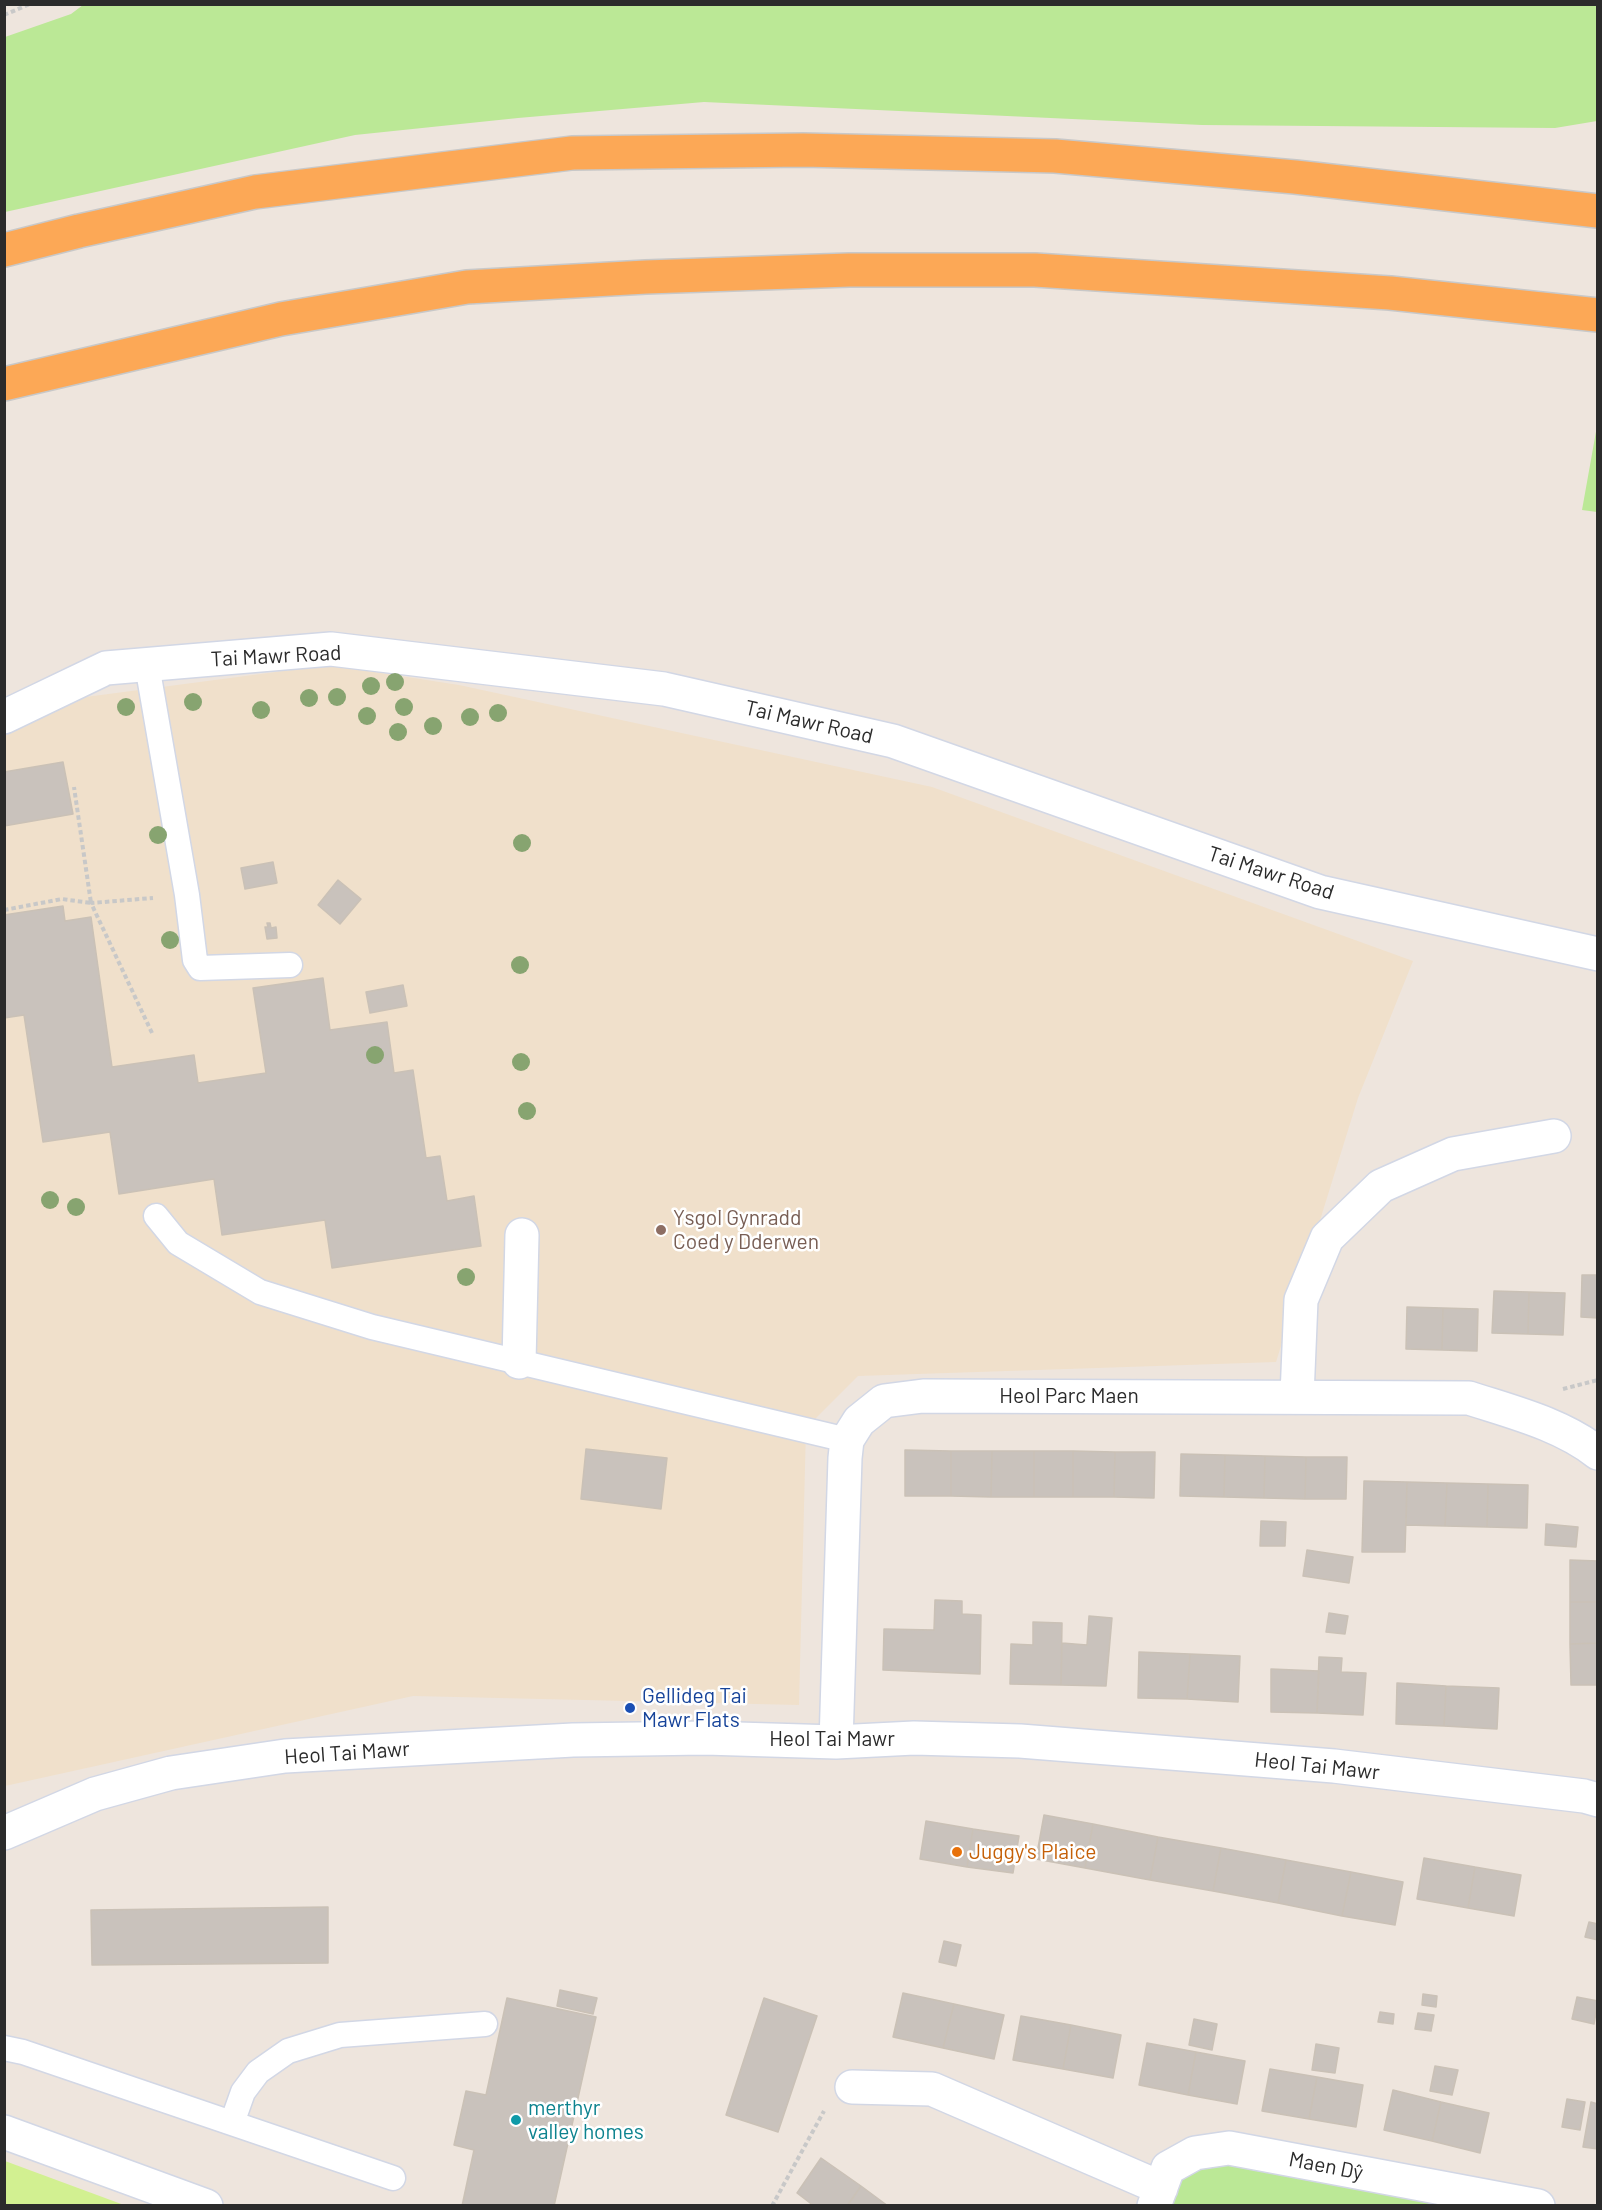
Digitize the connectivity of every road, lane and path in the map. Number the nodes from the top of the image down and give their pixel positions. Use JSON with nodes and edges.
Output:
{"nodes":[{"id":1,"x":30,"y":4,"type":"edge"},
{"id":2,"x":4,"y":15,"type":"edge"},
{"id":3,"x":1598,"y":211,"type":"edge"},
{"id":4,"x":4,"y":250,"type":"edge"},
{"id":5,"x":1598,"y":315,"type":"edge"},
{"id":6,"x":4,"y":384,"type":"edge"},
{"id":7,"x":147,"y":665,"type":"junction"},
{"id":8,"x":4,"y":717,"type":"edge"},
{"id":9,"x":75,"y":787,"type":"dead end"},
{"id":10,"x":187,"y":895,"type":"junction"},
{"id":11,"x":91,"y":903,"type":"junction"},
{"id":12,"x":4,"y":910,"type":"edge"},
{"id":13,"x":1598,"y":954,"type":"edge"},
{"id":14,"x":290,"y":965,"type":"dead end"},
{"id":15,"x":152,"y":1033,"type":"dead end"},
{"id":16,"x":1554,"y":1136,"type":"dead end"},
{"id":17,"x":156,"y":1216,"type":"dead end"},
{"id":18,"x":522,"y":1235,"type":"dead end"},
{"id":19,"x":519,"y":1362,"type":"junction"},
{"id":20,"x":1297,"y":1396,"type":"junction"},
{"id":21,"x":847,"y":1440,"type":"junction"},
{"id":22,"x":1598,"y":1453,"type":"edge"},
{"id":23,"x":836,"y":1742,"type":"junction"},
{"id":24,"x":1598,"y":1800,"type":"edge"},
{"id":25,"x":4,"y":1833,"type":"edge"},
{"id":26,"x":484,"y":2024,"type":"dead end"},
{"id":27,"x":4,"y":2048,"type":"edge"},
{"id":28,"x":852,"y":2087,"type":"joint"},
{"id":29,"x":232,"y":2123,"type":"junction"},
{"id":30,"x":4,"y":2132,"type":"edge"},
{"id":31,"x":393,"y":2178,"type":"dead end"},
{"id":32,"x":1157,"y":2197,"type":"edge"},
{"id":33,"x":1517,"y":2204,"type":"edge"},
{"id":34,"x":206,"y":2205,"type":"edge"},
{"id":35,"x":772,"y":2205,"type":"edge"}],
"edges":[{"from":1,"to":2,"type":"path"},
{"from":3,"to":4,"type":"highway"},
{"from":5,"to":6,"type":"highway"},
{"from":7,"to":8,"type":"street","name":"Tai Mawr Road"},
{"from":7,"to":10,"type":"lane"},
{"from":7,"to":13,"type":"street","name":"Tai Mawr Road"},
{"from":9,"to":11,"type":"path"},
{"from":10,"to":11,"type":"path"},
{"from":10,"to":14,"type":"lane"},
{"from":11,"to":12,"type":"path"},
{"from":11,"to":15,"type":"path"},
{"from":16,"to":20,"type":"street"},
{"from":17,"to":19,"type":"lane"},
{"from":18,"to":19,"type":"street"},
{"from":19,"to":21,"type":"lane"},
{"from":20,"to":21,"type":"street","name":"Heol Parc Maen"},
{"from":20,"to":22,"type":"street","name":"Heol Parc Maen"},
{"from":21,"to":23,"type":"street"},
{"from":23,"to":24,"type":"street","name":"Heol Tai Mawr"},
{"from":23,"to":25,"type":"street","name":"Heol Tai Mawr"},
{"from":26,"to":29,"type":"lane"},
{"from":27,"to":29,"type":"lane"},
{"from":28,"to":32,"type":"street","name":"Maen Dŷ"},
{"from":28,"to":35,"type":"path"},
{"from":29,"to":31,"type":"lane"},
{"from":30,"to":34,"type":"street"},
{"from":32,"to":33,"type":"street","name":"Maen Dŷ"}]}
